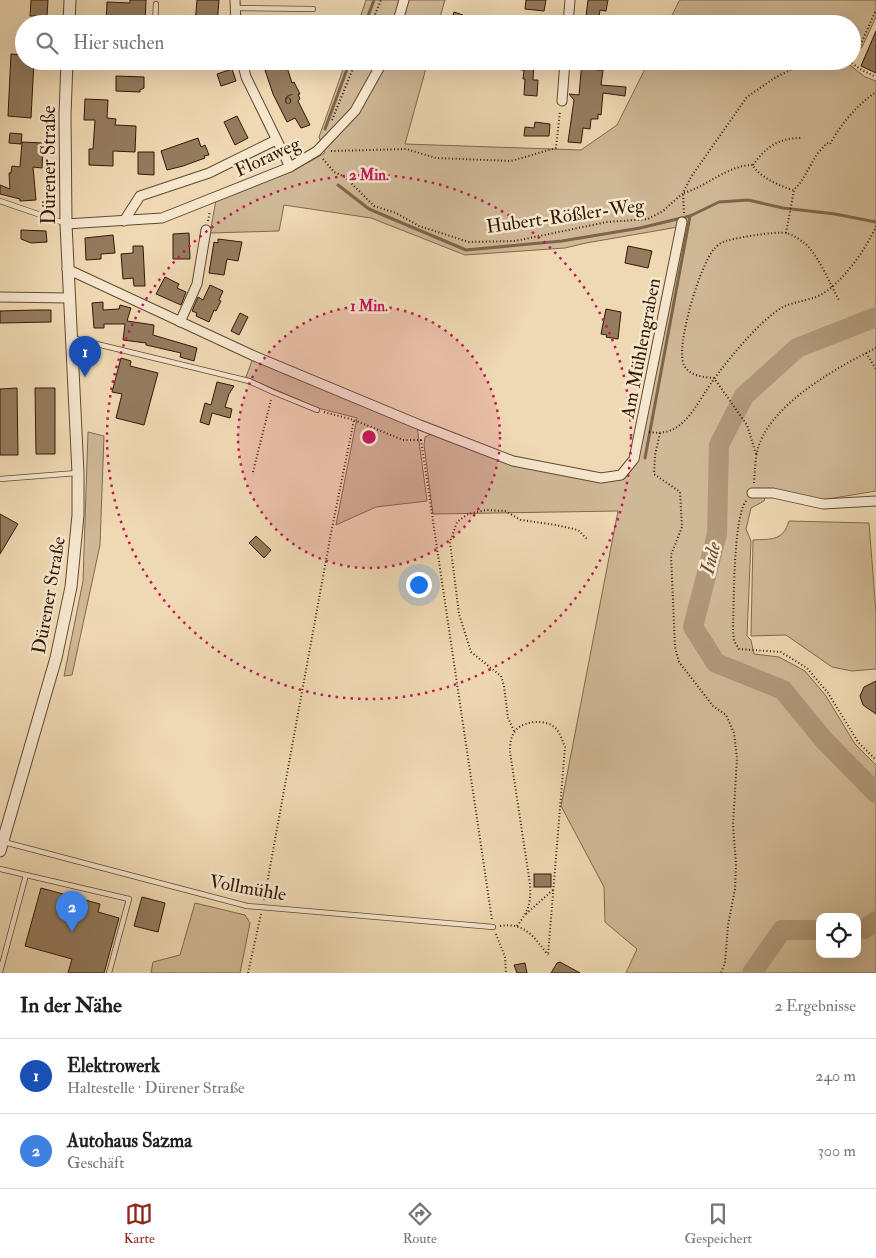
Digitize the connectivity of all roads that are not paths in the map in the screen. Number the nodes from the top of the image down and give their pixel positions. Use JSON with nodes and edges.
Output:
{"nodes":[{"id":1,"x":70,"y":0,"type":"edge"},
{"id":2,"x":404,"y":0,"type":"edge"},
{"id":3,"x":570,"y":0,"type":"edge"},
{"id":4,"x":156,"y":4,"type":"dead end"},
{"id":5,"x":235,"y":4,"type":"edge"},
{"id":6,"x":313,"y":9,"type":"dead end"},
{"id":7,"x":69,"y":15,"type":"edge"},
{"id":8,"x":155,"y":15,"type":"edge"},
{"id":9,"x":400,"y":15,"type":"edge"},
{"id":10,"x":569,"y":15,"type":"edge"},
{"id":11,"x":67,"y":70,"type":"edge"},
{"id":12,"x":244,"y":70,"type":"edge"},
{"id":13,"x":378,"y":70,"type":"edge"},
{"id":14,"x":564,"y":70,"type":"edge"},
{"id":15,"x":562,"y":101,"type":"road end"},
{"id":16,"x":276,"y":140,"type":"junction"},
{"id":17,"x":290,"y":167,"type":"junction"},
{"id":18,"x":0,"y":201,"type":"edge"},
{"id":19,"x":683,"y":218,"type":"road end"},
{"id":20,"x":124,"y":221,"type":"junction"},
{"id":21,"x":66,"y":224,"type":"junction"},
{"id":22,"x":206,"y":230,"type":"road end"},
{"id":23,"x":67,"y":269,"type":"junction"},
{"id":24,"x":0,"y":296,"type":"edge"},
{"id":25,"x":69,"y":298,"type":"junction"},
{"id":26,"x":180,"y":322,"type":"junction"},
{"id":27,"x":70,"y":337,"type":"junction"},
{"id":28,"x":317,"y":410,"type":"road end"},
{"id":29,"x":78,"y":473,"type":"junction"},
{"id":30,"x":0,"y":479,"type":"edge"},
{"id":31,"x":752,"y":493,"type":"road end"},
{"id":32,"x":876,"y":501,"type":"edge"},
{"id":33,"x":1,"y":846,"type":"edge"},
{"id":34,"x":0,"y":869,"type":"edge"},
{"id":35,"x":26,"y":875,"type":"junction"},
{"id":36,"x":493,"y":928,"type":"road end"},
{"id":37,"x":0,"y":972,"type":"edge"},
{"id":38,"x":110,"y":973,"type":"edge"}],
"edges":[{"from":1,"to":7,"type":"street"},
{"from":2,"to":9,"type":"street"},
{"from":3,"to":10,"type":"street"},
{"from":4,"to":8,"type":"lane"},
{"from":5,"to":6,"type":"lane"},
{"from":11,"to":21,"type":"street","name":"Dürener Straße"},
{"from":12,"to":16,"type":"street"},
{"from":13,"to":17,"type":"street","name":"Floraweg"},
{"from":14,"to":15,"type":"street"},
{"from":16,"to":17,"type":"street"},
{"from":16,"to":20,"type":"street","name":"Floraweg"},
{"from":17,"to":20,"type":"street","name":"Floraweg"},
{"from":18,"to":21,"type":"lane"},
{"from":19,"to":26,"type":"street","name":"Am Mühlengraben"},
{"from":20,"to":21,"type":"street","name":"Floraweg"},
{"from":21,"to":23,"type":"street","name":"Dürener Straße"},
{"from":22,"to":26,"type":"street"},
{"from":23,"to":25,"type":"street","name":"Dürener Straße"},
{"from":23,"to":26,"type":"street"},
{"from":24,"to":25,"type":"street"},
{"from":25,"to":27,"type":"street","name":"Dürener Straße"},
{"from":27,"to":28,"type":"lane"},
{"from":27,"to":29,"type":"street","name":"Dürener Straße"},
{"from":29,"to":30,"type":"lane"},
{"from":29,"to":33,"type":"street","name":"Dürener Straße"},
{"from":31,"to":32,"type":"street"},
{"from":33,"to":36,"type":"lane","name":"Vollmühle"},
{"from":34,"to":35,"type":"lane"},
{"from":35,"to":37,"type":"lane"},
{"from":35,"to":38,"type":"lane"}]}
